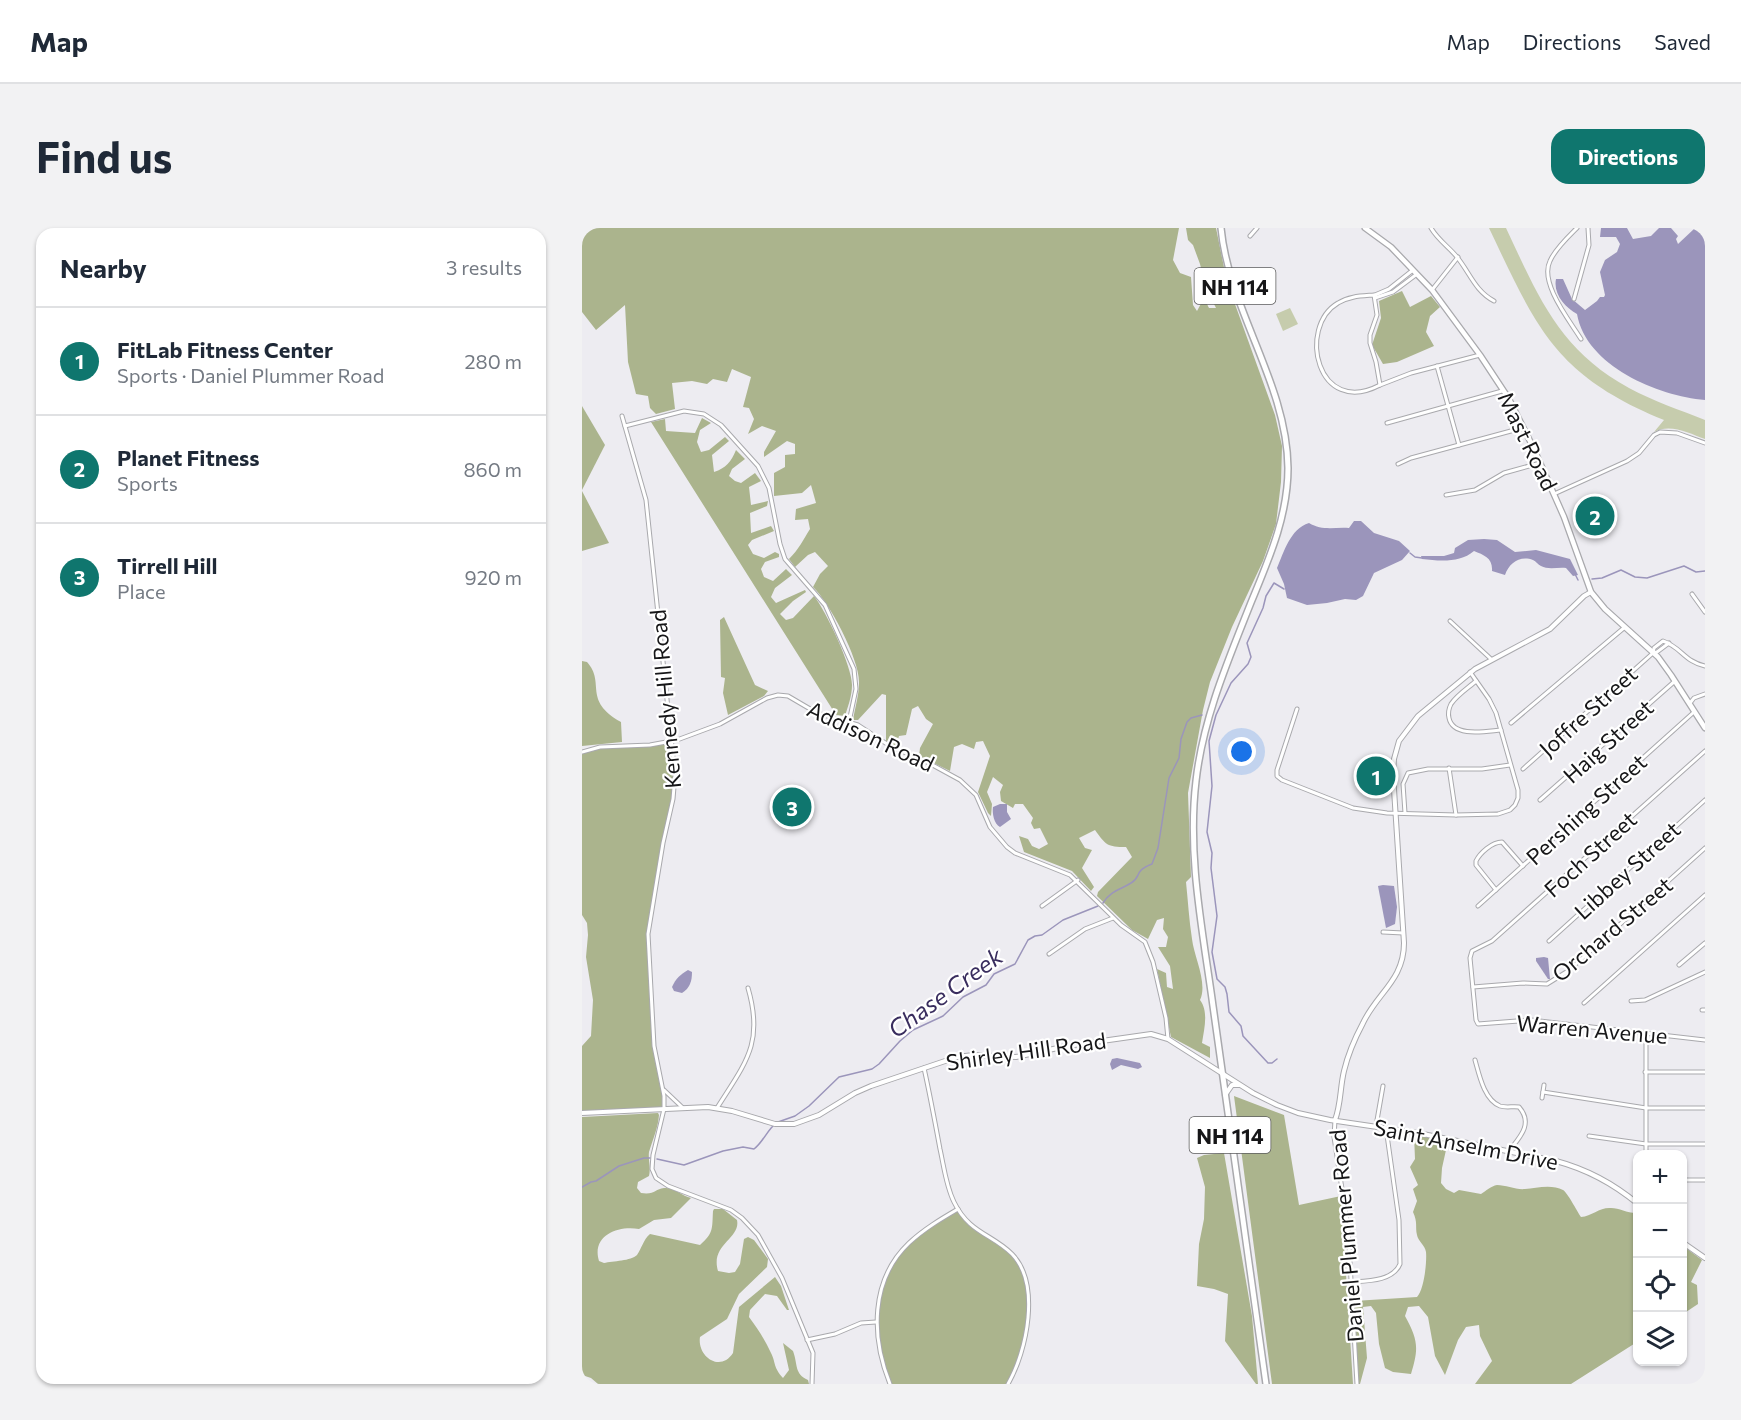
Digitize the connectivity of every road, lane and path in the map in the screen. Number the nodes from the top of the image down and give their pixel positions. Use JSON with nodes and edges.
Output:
{"nodes":[{"id":1,"x":1221,"y":228,"type":"edge"},
{"id":2,"x":1257,"y":228,"type":"edge"},
{"id":3,"x":1365,"y":228,"type":"edge"},
{"id":4,"x":1431,"y":228,"type":"edge"},
{"id":5,"x":1577,"y":228,"type":"edge"},
{"id":6,"x":1588,"y":228,"type":"edge"},
{"id":7,"x":1250,"y":236,"type":"dead end"},
{"id":8,"x":1458,"y":257,"type":"junction"},
{"id":9,"x":1415,"y":272,"type":"junction"},
{"id":10,"x":1432,"y":290,"type":"junction"},
{"id":11,"x":1375,"y":296,"type":"junction"},
{"id":12,"x":1574,"y":299,"type":"dead end"},
{"id":13,"x":1494,"y":301,"type":"dead end"},
{"id":14,"x":1581,"y":339,"type":"dead end"},
{"id":15,"x":1480,"y":355,"type":"junction"},
{"id":16,"x":1437,"y":366,"type":"junction"},
{"id":17,"x":1380,"y":385,"type":"junction"},
{"id":18,"x":1504,"y":390,"type":"junction"},
{"id":19,"x":1448,"y":406,"type":"junction"},
{"id":20,"x":622,"y":416,"type":"dead end"},
{"id":21,"x":1387,"y":423,"type":"dead end"},
{"id":22,"x":625,"y":426,"type":"junction"},
{"id":23,"x":1524,"y":427,"type":"junction"},
{"id":24,"x":1705,"y":443,"type":"edge"},
{"id":25,"x":1459,"y":445,"type":"junction"},
{"id":26,"x":1540,"y":463,"type":"junction"},
{"id":27,"x":1398,"y":464,"type":"dead end"},
{"id":28,"x":1554,"y":494,"type":"junction"},
{"id":29,"x":1446,"y":495,"type":"dead end"},
{"id":30,"x":1592,"y":592,"type":"junction"},
{"id":31,"x":1692,"y":594,"type":"dead end"},
{"id":32,"x":1705,"y":612,"type":"edge"},
{"id":33,"x":1450,"y":621,"type":"dead end"},
{"id":34,"x":1625,"y":627,"type":"junction"},
{"id":35,"x":1670,"y":643,"type":"junction"},
{"id":36,"x":1653,"y":653,"type":"junction"},
{"id":37,"x":1491,"y":659,"type":"junction"},
{"id":38,"x":1705,"y":666,"type":"edge"},
{"id":39,"x":1470,"y":672,"type":"junction"},
{"id":40,"x":1476,"y":681,"type":"junction"},
{"id":41,"x":1676,"y":681,"type":"junction"},
{"id":42,"x":1705,"y":694,"type":"edge"},
{"id":43,"x":1690,"y":705,"type":"junction"},
{"id":44,"x":1297,"y":709,"type":"dead end"},
{"id":45,"x":1694,"y":712,"type":"junction"},
{"id":46,"x":849,"y":722,"type":"junction"},
{"id":47,"x":1510,"y":723,"type":"dead end"},
{"id":48,"x":1705,"y":728,"type":"edge"},
{"id":49,"x":1501,"y":730,"type":"junction"},
{"id":50,"x":672,"y":741,"type":"junction"},
{"id":51,"x":1705,"y":751,"type":"edge"},
{"id":52,"x":582,"y":752,"type":"edge"},
{"id":53,"x":1510,"y":765,"type":"junction"},
{"id":54,"x":1449,"y":768,"type":"junction"},
{"id":55,"x":1523,"y":769,"type":"dead end"},
{"id":56,"x":1540,"y":800,"type":"dead end"},
{"id":57,"x":1705,"y":800,"type":"edge"},
{"id":58,"x":1396,"y":813,"type":"junction"},
{"id":59,"x":1405,"y":813,"type":"junction"},
{"id":60,"x":1456,"y":815,"type":"junction"},
{"id":61,"x":1705,"y":848,"type":"edge"},
{"id":62,"x":1523,"y":866,"type":"junction"},
{"id":63,"x":1078,"y":880,"type":"junction"},
{"id":64,"x":1496,"y":890,"type":"junction"},
{"id":65,"x":1705,"y":895,"type":"edge"},
{"id":66,"x":1042,"y":906,"type":"dead end"},
{"id":67,"x":1478,"y":906,"type":"dead end"},
{"id":68,"x":1113,"y":918,"type":"junction"},
{"id":69,"x":1383,"y":932,"type":"dead end"},
{"id":70,"x":1403,"y":933,"type":"junction"},
{"id":71,"x":1549,"y":941,"type":"dead end"},
{"id":72,"x":1705,"y":943,"type":"edge"},
{"id":73,"x":1049,"y":954,"type":"dead end"},
{"id":74,"x":1679,"y":965,"type":"dead end"},
{"id":75,"x":1705,"y":972,"type":"edge"},
{"id":76,"x":1473,"y":987,"type":"junction"},
{"id":77,"x":748,"y":988,"type":"dead end"},
{"id":78,"x":1631,"y":1001,"type":"dead end"},
{"id":79,"x":1584,"y":1003,"type":"dead end"},
{"id":80,"x":1646,"y":1033,"type":"junction"},
{"id":81,"x":1168,"y":1039,"type":"junction"},
{"id":82,"x":1705,"y":1041,"type":"edge"},
{"id":83,"x":1475,"y":1060,"type":"dead end"},
{"id":84,"x":924,"y":1068,"type":"junction"},
{"id":85,"x":1645,"y":1072,"type":"junction"},
{"id":86,"x":1705,"y":1072,"type":"edge"},
{"id":87,"x":1222,"y":1073,"type":"junction"},
{"id":88,"x":1240,"y":1085,"type":"junction"},
{"id":89,"x":1544,"y":1085,"type":"dead end"},
{"id":90,"x":1383,"y":1086,"type":"dead end"},
{"id":91,"x":664,"y":1090,"type":"junction"},
{"id":92,"x":1543,"y":1092,"type":"junction"},
{"id":93,"x":1225,"y":1096,"type":"junction"},
{"id":94,"x":1542,"y":1098,"type":"dead end"},
{"id":95,"x":683,"y":1108,"type":"junction"},
{"id":96,"x":717,"y":1108,"type":"junction"},
{"id":97,"x":1646,"y":1108,"type":"junction"},
{"id":98,"x":1705,"y":1108,"type":"edge"},
{"id":99,"x":664,"y":1109,"type":"junction"},
{"id":100,"x":582,"y":1113,"type":"edge"},
{"id":101,"x":1335,"y":1120,"type":"junction"},
{"id":102,"x":1377,"y":1126,"type":"junction"},
{"id":103,"x":1386,"y":1128,"type":"junction"},
{"id":104,"x":1589,"y":1136,"type":"dead end"},
{"id":105,"x":1646,"y":1144,"type":"junction"},
{"id":106,"x":1705,"y":1144,"type":"edge"},
{"id":107,"x":1646,"y":1150,"type":"edge"},
{"id":108,"x":1509,"y":1151,"type":"junction"},
{"id":109,"x":1687,"y":1180,"type":"edge"},
{"id":110,"x":1705,"y":1180,"type":"edge"},
{"id":111,"x":1633,"y":1200,"type":"edge"},
{"id":112,"x":958,"y":1209,"type":"junction"},
{"id":113,"x":1687,"y":1245,"type":"edge"},
{"id":114,"x":1705,"y":1258,"type":"edge"},
{"id":115,"x":1352,"y":1282,"type":"junction"},
{"id":116,"x":876,"y":1322,"type":"junction"},
{"id":117,"x":807,"y":1340,"type":"junction"},
{"id":118,"x":812,"y":1384,"type":"edge"},
{"id":119,"x":890,"y":1384,"type":"edge"},
{"id":120,"x":1008,"y":1384,"type":"edge"},
{"id":121,"x":1266,"y":1384,"type":"edge"},
{"id":122,"x":1357,"y":1384,"type":"edge"}],
"edges":[{"from":1,"to":87,"type":"main road","number":"NH 114"},
{"from":2,"to":7,"type":"street"},
{"from":3,"to":9,"type":"main road","name":"Mast Road"},
{"from":4,"to":8,"type":"street"},
{"from":5,"to":14,"type":"street"},
{"from":6,"to":12,"type":"street"},
{"from":8,"to":10,"type":"street"},
{"from":8,"to":13,"type":"street"},
{"from":9,"to":10,"type":"main road","name":"Mast Road"},
{"from":9,"to":11,"type":"street"},
{"from":10,"to":15,"type":"main road","name":"Mast Road"},
{"from":11,"to":17,"type":"street"},
{"from":11,"to":17,"type":"street"},
{"from":15,"to":16,"type":"street"},
{"from":15,"to":18,"type":"main road","name":"Mast Road"},
{"from":16,"to":17,"type":"street"},
{"from":16,"to":19,"type":"street"},
{"from":18,"to":19,"type":"street"},
{"from":18,"to":23,"type":"main road","name":"Mast Road"},
{"from":19,"to":21,"type":"street"},
{"from":19,"to":25,"type":"street"},
{"from":20,"to":22,"type":"street","name":"Kennedy Hill Road"},
{"from":22,"to":46,"type":"street"},
{"from":22,"to":50,"type":"street","name":"Kennedy Hill Road"},
{"from":23,"to":25,"type":"street"},
{"from":23,"to":26,"type":"main road","name":"Mast Road"},
{"from":24,"to":28,"type":"street"},
{"from":25,"to":27,"type":"street"},
{"from":26,"to":28,"type":"main road","name":"Mast Road"},
{"from":26,"to":29,"type":"street"},
{"from":28,"to":30,"type":"main road","name":"Mast Road"},
{"from":30,"to":34,"type":"main road","name":"Mast Road"},
{"from":30,"to":37,"type":"street","name":"Daniel Plummer Road"},
{"from":31,"to":32,"type":"street"},
{"from":33,"to":37,"type":"street"},
{"from":34,"to":36,"type":"main road","name":"Mast Road"},
{"from":34,"to":47,"type":"street"},
{"from":35,"to":36,"type":"street"},
{"from":35,"to":36,"type":"street"},
{"from":35,"to":38,"type":"street"},
{"from":36,"to":41,"type":"main road","name":"Mast Road"},
{"from":36,"to":55,"type":"street","name":"Joffre Street"},
{"from":37,"to":39,"type":"street","name":"Daniel Plummer Road"},
{"from":39,"to":40,"type":"street"},
{"from":39,"to":58,"type":"street","name":"Daniel Plummer Road"},
{"from":40,"to":49,"type":"street"},
{"from":40,"to":49,"type":"street"},
{"from":41,"to":43,"type":"main road","name":"Mast Road"},
{"from":41,"to":56,"type":"street","name":"Haig Street"},
{"from":42,"to":43,"type":"street"},
{"from":43,"to":45,"type":"main road","name":"Mast Road"},
{"from":44,"to":58,"type":"street"},
{"from":45,"to":48,"type":"main road","name":"Mast Road"},
{"from":45,"to":62,"type":"street","name":"Pershing Street"},
{"from":46,"to":50,"type":"street","name":"Addison Road"},
{"from":46,"to":63,"type":"street","name":"Addison Road"},
{"from":49,"to":53,"type":"street"},
{"from":50,"to":52,"type":"street","name":"Addison Road"},
{"from":50,"to":91,"type":"street","name":"Kennedy Hill Road"},
{"from":51,"to":76,"type":"street","name":"Foch Street"},
{"from":53,"to":54,"type":"street"},
{"from":53,"to":60,"type":"street"},
{"from":54,"to":59,"type":"street"},
{"from":54,"to":60,"type":"street"},
{"from":57,"to":71,"type":"street","name":"Libbey Street"},
{"from":58,"to":59,"type":"street"},
{"from":58,"to":70,"type":"street","name":"Daniel Plummer Road"},
{"from":59,"to":60,"type":"street"},
{"from":61,"to":76,"type":"street","name":"Orchard Street"},
{"from":62,"to":64,"type":"street","name":"Pershing Street"},
{"from":62,"to":64,"type":"street"},
{"from":63,"to":66,"type":"street"},
{"from":63,"to":68,"type":"street","name":"Addison Road"},
{"from":64,"to":67,"type":"street","name":"Pershing Street"},
{"from":65,"to":79,"type":"street"},
{"from":68,"to":73,"type":"street"},
{"from":68,"to":81,"type":"street","name":"Addison Road"},
{"from":69,"to":70,"type":"street"},
{"from":70,"to":101,"type":"street","name":"Daniel Plummer Road"},
{"from":72,"to":74,"type":"street"},
{"from":75,"to":78,"type":"street"},
{"from":76,"to":80,"type":"street","name":"Warren Avenue"},
{"from":77,"to":96,"type":"street"},
{"from":80,"to":82,"type":"street","name":"Warren Avenue"},
{"from":80,"to":85,"type":"street"},
{"from":81,"to":84,"type":"street","name":"Shirley Hill Road"},
{"from":81,"to":87,"type":"street","name":"Shirley Hill Road"},
{"from":83,"to":108,"type":"street"},
{"from":84,"to":96,"type":"street","name":"Shirley Hill Road"},
{"from":84,"to":112,"type":"street"},
{"from":85,"to":86,"type":"street"},
{"from":85,"to":97,"type":"street"},
{"from":87,"to":88,"type":"street","name":"Saint Anselm Drive"},
{"from":87,"to":93,"type":"main road","number":"NH 114"},
{"from":88,"to":93,"type":"street"},
{"from":88,"to":101,"type":"street","name":"Saint Anselm Drive"},
{"from":89,"to":92,"type":"street"},
{"from":90,"to":102,"type":"street"},
{"from":91,"to":95,"type":"street"},
{"from":91,"to":99,"type":"street","name":"Kennedy Hill Road"},
{"from":92,"to":94,"type":"street"},
{"from":92,"to":97,"type":"street"},
{"from":93,"to":121,"type":"main road","number":"NH 114"},
{"from":95,"to":96,"type":"street","name":"Shirley Hill Road"},
{"from":95,"to":99,"type":"street","name":"Shirley Hill Road"},
{"from":97,"to":98,"type":"street"},
{"from":97,"to":105,"type":"street"},
{"from":99,"to":100,"type":"street","name":"Shirley Hill Road"},
{"from":99,"to":117,"type":"street","name":"Kennedy Hill Road"},
{"from":101,"to":102,"type":"street","name":"Saint Anselm Drive"},
{"from":101,"to":115,"type":"street","name":"Daniel Plummer Road"},
{"from":102,"to":103,"type":"street","name":"Saint Anselm Drive"},
{"from":103,"to":108,"type":"street","name":"Saint Anselm Drive"},
{"from":103,"to":115,"type":"street"},
{"from":104,"to":105,"type":"street"},
{"from":105,"to":106,"type":"street"},
{"from":105,"to":107,"type":"street"},
{"from":108,"to":111,"type":"street","name":"Saint Anselm Drive"},
{"from":109,"to":110,"type":"street"},
{"from":112,"to":116,"type":"street"},
{"from":112,"to":120,"type":"street"},
{"from":113,"to":114,"type":"street"},
{"from":115,"to":122,"type":"street","name":"Daniel Plummer Road"},
{"from":116,"to":117,"type":"street"},
{"from":116,"to":119,"type":"street"},
{"from":117,"to":118,"type":"street"}]}
